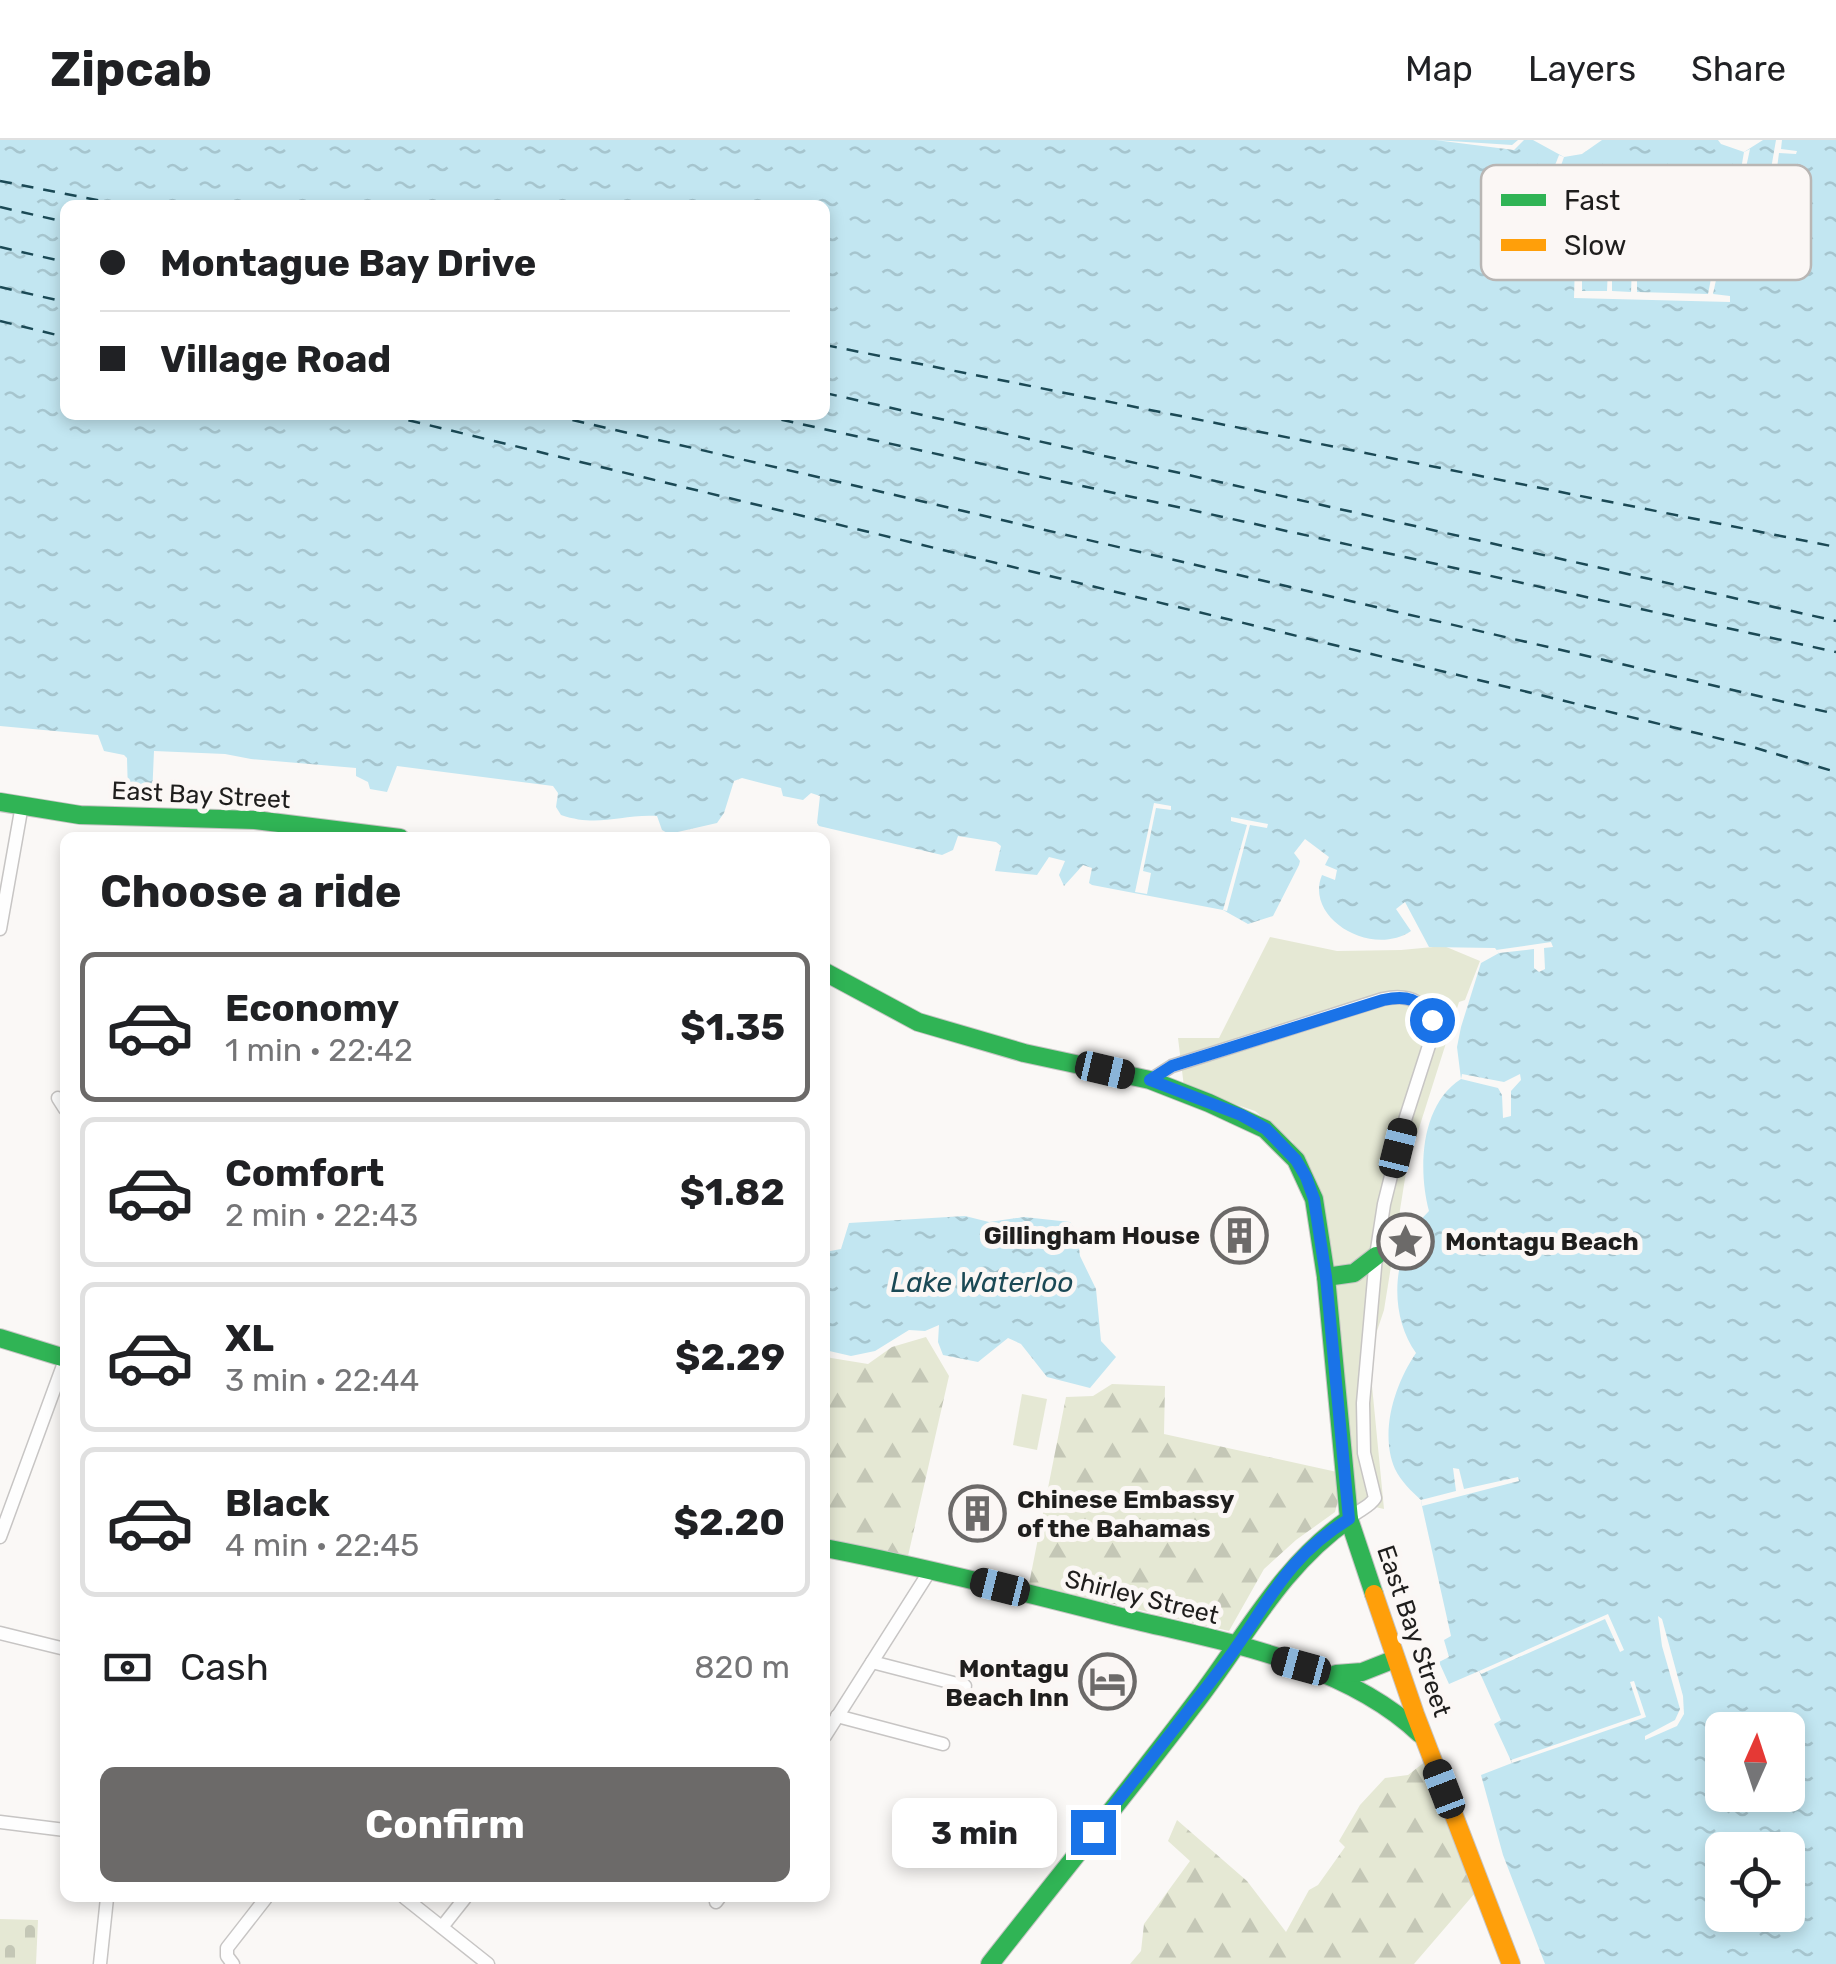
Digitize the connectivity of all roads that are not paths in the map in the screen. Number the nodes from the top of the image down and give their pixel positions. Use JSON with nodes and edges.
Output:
{"nodes":[{"id":1,"x":0,"y":802,"type":"edge"},
{"id":2,"x":22,"y":805,"type":"junction"},
{"id":3,"x":350,"y":832,"type":"edge"},
{"id":4,"x":0,"y":928,"type":"edge"},
{"id":5,"x":830,"y":975,"type":"edge"},
{"id":6,"x":1150,"y":1080,"type":"junction"},
{"id":7,"x":1376,"y":1256,"type":"junction"},
{"id":8,"x":1326,"y":1277,"type":"junction"},
{"id":9,"x":0,"y":1338,"type":"edge"},
{"id":10,"x":60,"y":1357,"type":"edge"},
{"id":11,"x":60,"y":1372,"type":"edge"},
{"id":12,"x":1349,"y":1519,"type":"junction"},
{"id":13,"x":2,"y":1527,"type":"edge"},
{"id":14,"x":830,"y":1549,"type":"edge"},
{"id":15,"x":930,"y":1570,"type":"junction"},
{"id":16,"x":0,"y":1633,"type":"edge"},
{"id":17,"x":60,"y":1648,"type":"edge"},
{"id":18,"x":1236,"y":1648,"type":"junction"},
{"id":19,"x":1395,"y":1659,"type":"junction"},
{"id":20,"x":872,"y":1662,"type":"junction"},
{"id":21,"x":1327,"y":1673,"type":"junction"},
{"id":22,"x":964,"y":1686,"type":"dead end"},
{"id":23,"x":838,"y":1716,"type":"junction"},
{"id":24,"x":830,"y":1728,"type":"edge"},
{"id":25,"x":1426,"y":1740,"type":"junction"},
{"id":26,"x":942,"y":1744,"type":"dead end"},
{"id":27,"x":0,"y":1822,"type":"edge"},
{"id":28,"x":60,"y":1829,"type":"edge"},
{"id":29,"x":107,"y":1902,"type":"edge"},
{"id":30,"x":263,"y":1902,"type":"edge"},
{"id":31,"x":410,"y":1902,"type":"edge"},
{"id":32,"x":462,"y":1902,"type":"edge"},
{"id":33,"x":442,"y":1927,"type":"junction"},
{"id":34,"x":232,"y":1963,"type":"edge"},
{"id":35,"x":100,"y":1964,"type":"edge"},
{"id":36,"x":488,"y":1964,"type":"edge"},
{"id":37,"x":990,"y":1964,"type":"edge"},
{"id":38,"x":1511,"y":1964,"type":"edge"}],
"edges":[{"from":1,"to":2,"type":"main road","name":"East Bay Street"},
{"from":2,"to":3,"type":"main road","name":"East Bay Street"},
{"from":2,"to":4,"type":"street"},
{"from":5,"to":6,"type":"main road","name":"East Bay Street"},
{"from":6,"to":7,"type":"street"},
{"from":6,"to":8,"type":"main road","name":"East Bay Street"},
{"from":7,"to":8,"type":"main road"},
{"from":7,"to":12,"type":"street"},
{"from":8,"to":12,"type":"main road","name":"East Bay Street"},
{"from":9,"to":10,"type":"main road"},
{"from":11,"to":13,"type":"street"},
{"from":12,"to":18,"type":"main road"},
{"from":12,"to":19,"type":"main road","name":"East Bay Street"},
{"from":14,"to":15,"type":"main road","name":"Shirley Street"},
{"from":15,"to":18,"type":"main road","name":"Shirley Street"},
{"from":15,"to":20,"type":"street"},
{"from":16,"to":17,"type":"street"},
{"from":18,"to":21,"type":"main road","name":"Shirley Street"},
{"from":18,"to":37,"type":"main road"},
{"from":19,"to":21,"type":"main road"},
{"from":19,"to":25,"type":"main road","name":"East Bay Street"},
{"from":20,"to":22,"type":"street"},
{"from":20,"to":23,"type":"street"},
{"from":21,"to":25,"type":"main road","name":"Shirley Street"},
{"from":23,"to":24,"type":"street"},
{"from":23,"to":26,"type":"street"},
{"from":25,"to":38,"type":"main road","name":"East Bay Street"},
{"from":27,"to":28,"type":"street"},
{"from":29,"to":35,"type":"street"},
{"from":30,"to":34,"type":"street"},
{"from":31,"to":33,"type":"street"},
{"from":32,"to":33,"type":"street"},
{"from":33,"to":36,"type":"street"}]}
